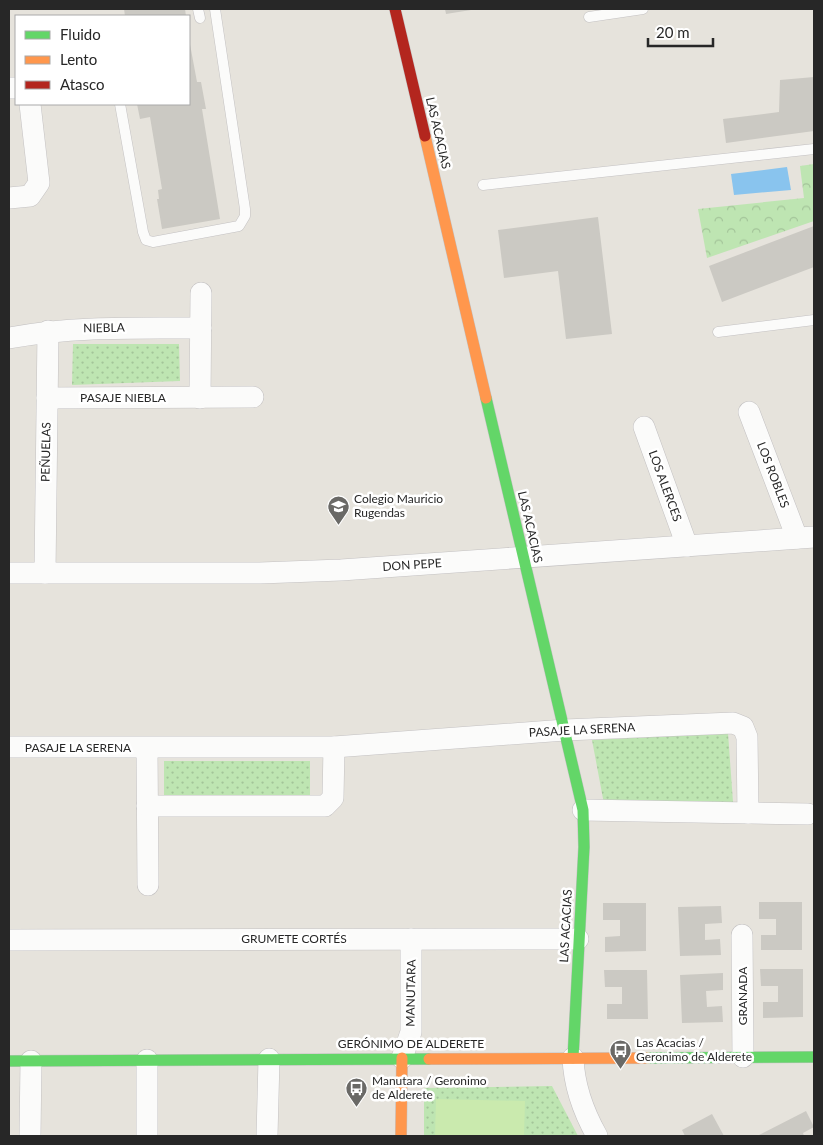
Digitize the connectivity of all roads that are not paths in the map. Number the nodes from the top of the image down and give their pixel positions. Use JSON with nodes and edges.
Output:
{"nodes":[{"id":1,"x":215,"y":9,"type":"edge"},
{"id":2,"x":395,"y":9,"type":"edge"},
{"id":3,"x":643,"y":9,"type":"edge"},
{"id":4,"x":589,"y":17,"type":"dead end"},
{"id":5,"x":30,"y":105,"type":"edge"},
{"id":6,"x":120,"y":105,"type":"edge"},
{"id":7,"x":814,"y":149,"type":"edge"},
{"id":8,"x":483,"y":185,"type":"dead end"},
{"id":9,"x":9,"y":198,"type":"edge"},
{"id":10,"x":201,"y":293,"type":"dead end"},
{"id":11,"x":814,"y":320,"type":"edge"},
{"id":12,"x":201,"y":328,"type":"junction"},
{"id":13,"x":48,"y":331,"type":"junction"},
{"id":14,"x":718,"y":332,"type":"dead end"},
{"id":15,"x":9,"y":338,"type":"edge"},
{"id":16,"x":253,"y":397,"type":"dead end"},
{"id":17,"x":47,"y":398,"type":"junction"},
{"id":18,"x":200,"y":398,"type":"junction"},
{"id":19,"x":749,"y":412,"type":"dead end"},
{"id":20,"x":644,"y":427,"type":"dead end"},
{"id":21,"x":806,"y":538,"type":"edge"},
{"id":22,"x":687,"y":546,"type":"junction"},
{"id":23,"x":523,"y":556,"type":"junction"},
{"id":24,"x":9,"y":573,"type":"edge"},
{"id":25,"x":45,"y":573,"type":"junction"},
{"id":26,"x":565,"y":730,"type":"junction"},
{"id":27,"x":9,"y":747,"type":"edge"},
{"id":28,"x":334,"y":747,"type":"junction"},
{"id":29,"x":147,"y":748,"type":"junction"},
{"id":30,"x":147,"y":806,"type":"junction"},
{"id":31,"x":583,"y":810,"type":"junction"},
{"id":32,"x":748,"y":813,"type":"junction"},
{"id":33,"x":808,"y":814,"type":"dead end"},
{"id":34,"x":148,"y":885,"type":"dead end"},
{"id":35,"x":742,"y":935,"type":"dead end"},
{"id":36,"x":411,"y":939,"type":"junction"},
{"id":37,"x":578,"y":939,"type":"junction"},
{"id":38,"x":9,"y":940,"type":"edge"},
{"id":39,"x":743,"y":1057,"type":"junction"},
{"id":40,"x":814,"y":1057,"type":"edge"},
{"id":41,"x":402,"y":1058,"type":"junction"},
{"id":42,"x":573,"y":1058,"type":"junction"},
{"id":43,"x":269,"y":1059,"type":"junction"},
{"id":44,"x":147,"y":1060,"type":"junction"},
{"id":45,"x":9,"y":1061,"type":"edge"},
{"id":46,"x":31,"y":1061,"type":"junction"},
{"id":47,"x":30,"y":1136,"type":"edge"},
{"id":48,"x":147,"y":1136,"type":"edge"},
{"id":49,"x":267,"y":1136,"type":"edge"},
{"id":50,"x":401,"y":1136,"type":"edge"},
{"id":51,"x":596,"y":1136,"type":"edge"}],
"edges":[{"from":1,"to":6,"type":"lane"},
{"from":2,"to":23,"type":"main road","name":"LAS ACACIAS"},
{"from":3,"to":4,"type":"lane"},
{"from":5,"to":9,"type":"street"},
{"from":7,"to":8,"type":"lane"},
{"from":10,"to":12,"type":"street"},
{"from":11,"to":14,"type":"lane"},
{"from":12,"to":13,"type":"street","name":"NIEBLA"},
{"from":12,"to":18,"type":"street"},
{"from":13,"to":15,"type":"street","name":"NIEBLA"},
{"from":13,"to":17,"type":"street","name":"PEÑUELAS"},
{"from":16,"to":18,"type":"street","name":"PASAJE NIEBLA"},
{"from":17,"to":18,"type":"street","name":"PASAJE NIEBLA"},
{"from":17,"to":25,"type":"street","name":"PEÑUELAS"},
{"from":19,"to":21,"type":"street","name":"LOS ROBLES"},
{"from":20,"to":22,"type":"street","name":"LOS ALERCES"},
{"from":21,"to":22,"type":"street","name":"DON PEPE"},
{"from":22,"to":23,"type":"street","name":"DON PEPE"},
{"from":23,"to":25,"type":"street","name":"DON PEPE"},
{"from":23,"to":26,"type":"main road","name":"LAS ACACIAS"},
{"from":24,"to":25,"type":"street","name":"DON PEPE"},
{"from":26,"to":28,"type":"street","name":"PASAJE LA SERENA"},
{"from":26,"to":31,"type":"main road","name":"LAS ACACIAS"},
{"from":26,"to":32,"type":"street","name":"PASAJE LA SERENA"},
{"from":27,"to":29,"type":"street","name":"PASAJE LA SERENA"},
{"from":28,"to":29,"type":"street","name":"PASAJE LA SERENA"},
{"from":28,"to":30,"type":"street"},
{"from":29,"to":30,"type":"street","name":"PASAJE LA SERENA"},
{"from":30,"to":34,"type":"street","name":"PASAJE LA SERENA"},
{"from":31,"to":32,"type":"street"},
{"from":31,"to":37,"type":"main road","name":"LAS ACACIAS"},
{"from":32,"to":33,"type":"street"},
{"from":35,"to":39,"type":"street","name":"GRANADA"},
{"from":36,"to":37,"type":"street","name":"GRUMETE CORTÉS"},
{"from":36,"to":38,"type":"street","name":"GRUMETE CORTÉS"},
{"from":36,"to":41,"type":"street","name":"MANUTARA"},
{"from":37,"to":42,"type":"main road","name":"LAS ACACIAS"},
{"from":39,"to":40,"type":"main road","name":"GERÓNIMO DE ALDERETE"},
{"from":39,"to":42,"type":"main road","name":"GERÓNIMO DE ALDERETE"},
{"from":41,"to":42,"type":"main road","name":"GERÓNIMO DE ALDERETE"},
{"from":41,"to":43,"type":"main road","name":"GERÓNIMO DE ALDERETE"},
{"from":41,"to":50,"type":"main road","name":"MANUTARA"},
{"from":42,"to":51,"type":"street"},
{"from":43,"to":44,"type":"main road","name":"GERÓNIMO DE ALDERETE"},
{"from":43,"to":49,"type":"street"},
{"from":44,"to":46,"type":"main road","name":"GERÓNIMO DE ALDERETE"},
{"from":44,"to":48,"type":"street"},
{"from":45,"to":46,"type":"main road","name":"GERÓNIMO DE ALDERETE"},
{"from":46,"to":47,"type":"street"}]}
